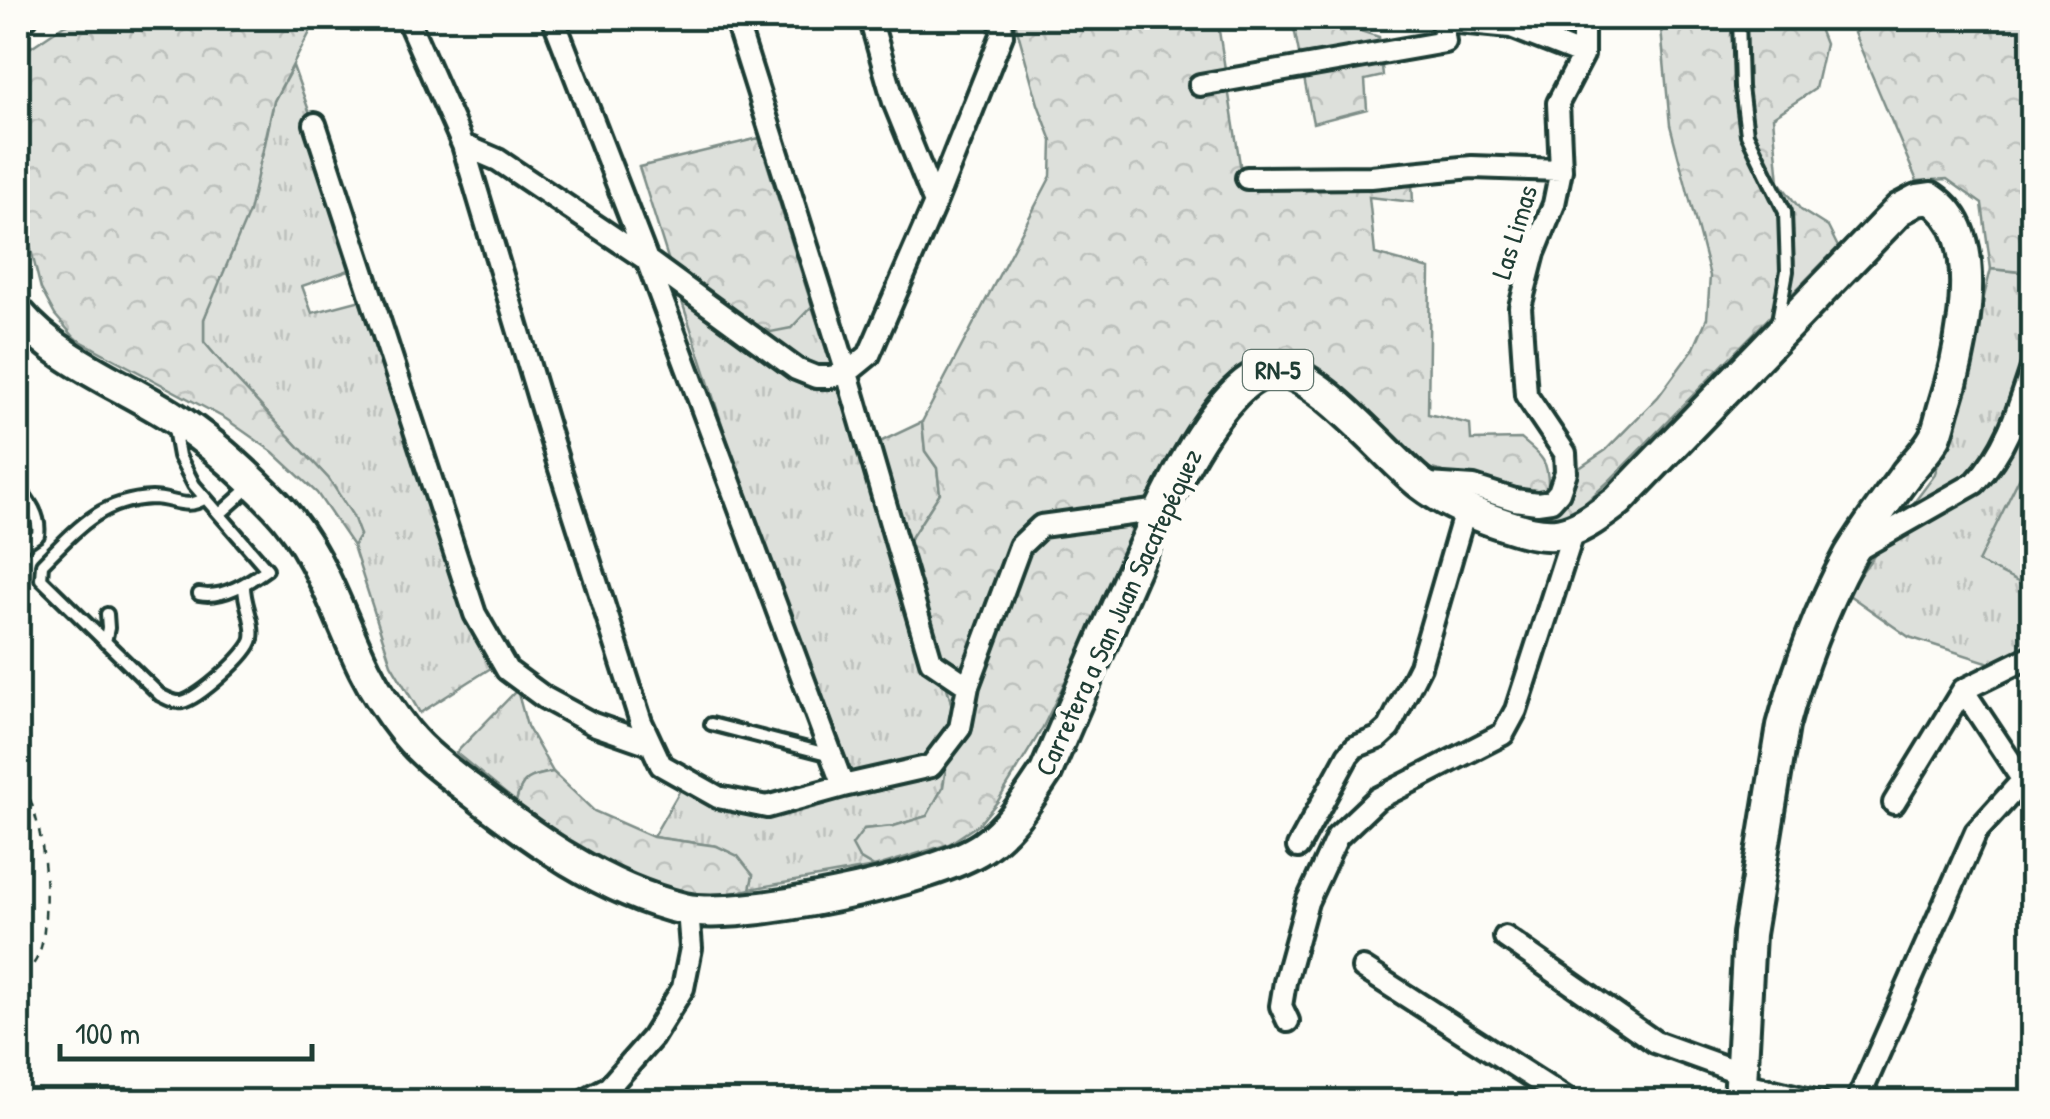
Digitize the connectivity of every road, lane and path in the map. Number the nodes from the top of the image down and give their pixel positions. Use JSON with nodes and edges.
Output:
{"nodes":[{"id":1,"x":26,"y":18,"type":"edge"},
{"id":2,"x":408,"y":18,"type":"edge"},
{"id":3,"x":552,"y":18,"type":"edge"},
{"id":4,"x":735,"y":18,"type":"edge"},
{"id":5,"x":870,"y":18,"type":"edge"},
{"id":6,"x":1001,"y":18,"type":"edge"},
{"id":7,"x":1581,"y":18,"type":"edge"},
{"id":8,"x":1739,"y":18,"type":"edge"},
{"id":9,"x":18,"y":22,"type":"edge"},
{"id":10,"x":1583,"y":54,"type":"junction"},
{"id":11,"x":1200,"y":85,"type":"dead end"},
{"id":12,"x":315,"y":124,"type":"dead end"},
{"id":13,"x":463,"y":145,"type":"junction"},
{"id":14,"x":1561,"y":170,"type":"junction"},
{"id":15,"x":1247,"y":178,"type":"dead end"},
{"id":16,"x":936,"y":203,"type":"junction"},
{"id":17,"x":647,"y":260,"type":"junction"},
{"id":18,"x":18,"y":313,"type":"edge"},
{"id":19,"x":1774,"y":339,"type":"junction"},
{"id":20,"x":2032,"y":368,"type":"edge"},
{"id":21,"x":848,"y":373,"type":"junction"},
{"id":22,"x":172,"y":417,"type":"junction"},
{"id":23,"x":255,"y":483,"type":"junction"},
{"id":24,"x":1421,"y":484,"type":"junction"},
{"id":25,"x":18,"y":487,"type":"edge"},
{"id":26,"x":205,"y":498,"type":"junction"},
{"id":27,"x":1160,"y":510,"type":"junction"},
{"id":28,"x":1465,"y":511,"type":"junction"},
{"id":29,"x":220,"y":513,"type":"junction"},
{"id":30,"x":1574,"y":530,"type":"junction"},
{"id":31,"x":18,"y":550,"type":"edge"},
{"id":32,"x":1851,"y":554,"type":"junction"},
{"id":33,"x":244,"y":584,"type":"junction"},
{"id":34,"x":199,"y":594,"type":"dead end"},
{"id":35,"x":107,"y":614,"type":"dead end"},
{"id":36,"x":105,"y":642,"type":"junction"},
{"id":37,"x":2032,"y":656,"type":"edge"},
{"id":38,"x":968,"y":686,"type":"junction"},
{"id":39,"x":1963,"y":690,"type":"junction"},
{"id":40,"x":712,"y":724,"type":"dead end"},
{"id":41,"x":650,"y":744,"type":"junction"},
{"id":42,"x":832,"y":755,"type":"junction"},
{"id":43,"x":18,"y":770,"type":"edge"},
{"id":44,"x":843,"y":786,"type":"junction"},
{"id":45,"x":2028,"y":787,"type":"edge"},
{"id":46,"x":1894,"y":803,"type":"dead end"},
{"id":47,"x":1298,"y":847,"type":"dead end"},
{"id":48,"x":688,"y":910,"type":"junction"},
{"id":49,"x":1505,"y":937,"type":"dead end"},
{"id":50,"x":1363,"y":968,"type":"dead end"},
{"id":51,"x":18,"y":980,"type":"edge"},
{"id":52,"x":1288,"y":1021,"type":"dead end"},
{"id":53,"x":1740,"y":1086,"type":"edge"},
{"id":54,"x":582,"y":1102,"type":"edge"},
{"id":55,"x":1572,"y":1102,"type":"edge"},
{"id":56,"x":1820,"y":1102,"type":"edge"},
{"id":57,"x":1857,"y":1102,"type":"edge"}],
"edges":[{"from":1,"to":9,"type":"street"},
{"from":2,"to":13,"type":"street"},
{"from":3,"to":17,"type":"street"},
{"from":4,"to":21,"type":"street"},
{"from":5,"to":16,"type":"street"},
{"from":6,"to":16,"type":"street"},
{"from":7,"to":10,"type":"street"},
{"from":8,"to":19,"type":"lane"},
{"from":10,"to":11,"type":"street"},
{"from":10,"to":14,"type":"street","name":"Las Limas"},
{"from":12,"to":41,"type":"street"},
{"from":13,"to":17,"type":"street"},
{"from":13,"to":41,"type":"street"},
{"from":14,"to":15,"type":"street"},
{"from":14,"to":24,"type":"street","name":"Las Limas"},
{"from":16,"to":21,"type":"street"},
{"from":17,"to":21,"type":"street"},
{"from":17,"to":42,"type":"street"},
{"from":18,"to":22,"type":"main road","name":"Carretera a San Juan Sacatepéquez","number":"RN-5"},
{"from":19,"to":30,"type":"main road"},
{"from":19,"to":32,"type":"main road"},
{"from":20,"to":32,"type":"street"},
{"from":21,"to":38,"type":"street"},
{"from":22,"to":23,"type":"main road","name":"Carretera a San Juan Sacatepéquez","number":"RN-5"},
{"from":22,"to":26,"type":"lane"},
{"from":23,"to":29,"type":"lane"},
{"from":23,"to":48,"type":"main road","name":"Carretera a San Juan Sacatepéquez","number":"RN-5"},
{"from":24,"to":27,"type":"main road","name":"Carretera a San Juan Sacatepéquez","number":"RN-5"},
{"from":24,"to":28,"type":"main road","name":"Carretera a San Juan Sacatepéquez","number":"RN-5"},
{"from":25,"to":31,"type":"lane"},
{"from":26,"to":29,"type":"lane"},
{"from":26,"to":36,"type":"lane"},
{"from":27,"to":38,"type":"street"},
{"from":27,"to":48,"type":"main road","name":"Carretera a San Juan Sacatepéquez","number":"RN-5"},
{"from":28,"to":30,"type":"main road","name":"Carretera a San Juan Sacatepéquez","number":"RN-5"},
{"from":28,"to":47,"type":"street"},
{"from":29,"to":33,"type":"lane"},
{"from":30,"to":52,"type":"street"},
{"from":32,"to":53,"type":"main road"},
{"from":33,"to":34,"type":"lane"},
{"from":33,"to":36,"type":"lane"},
{"from":35,"to":36,"type":"lane"},
{"from":37,"to":39,"type":"street"},
{"from":38,"to":44,"type":"street"},
{"from":39,"to":45,"type":"street"},
{"from":39,"to":46,"type":"street"},
{"from":40,"to":42,"type":"lane"},
{"from":41,"to":44,"type":"street"},
{"from":42,"to":44,"type":"street"},
{"from":43,"to":51,"type":"path"},
{"from":45,"to":57,"type":"street"},
{"from":48,"to":54,"type":"street"},
{"from":49,"to":53,"type":"street"},
{"from":50,"to":55,"type":"street"},
{"from":53,"to":56,"type":"street"}]}
